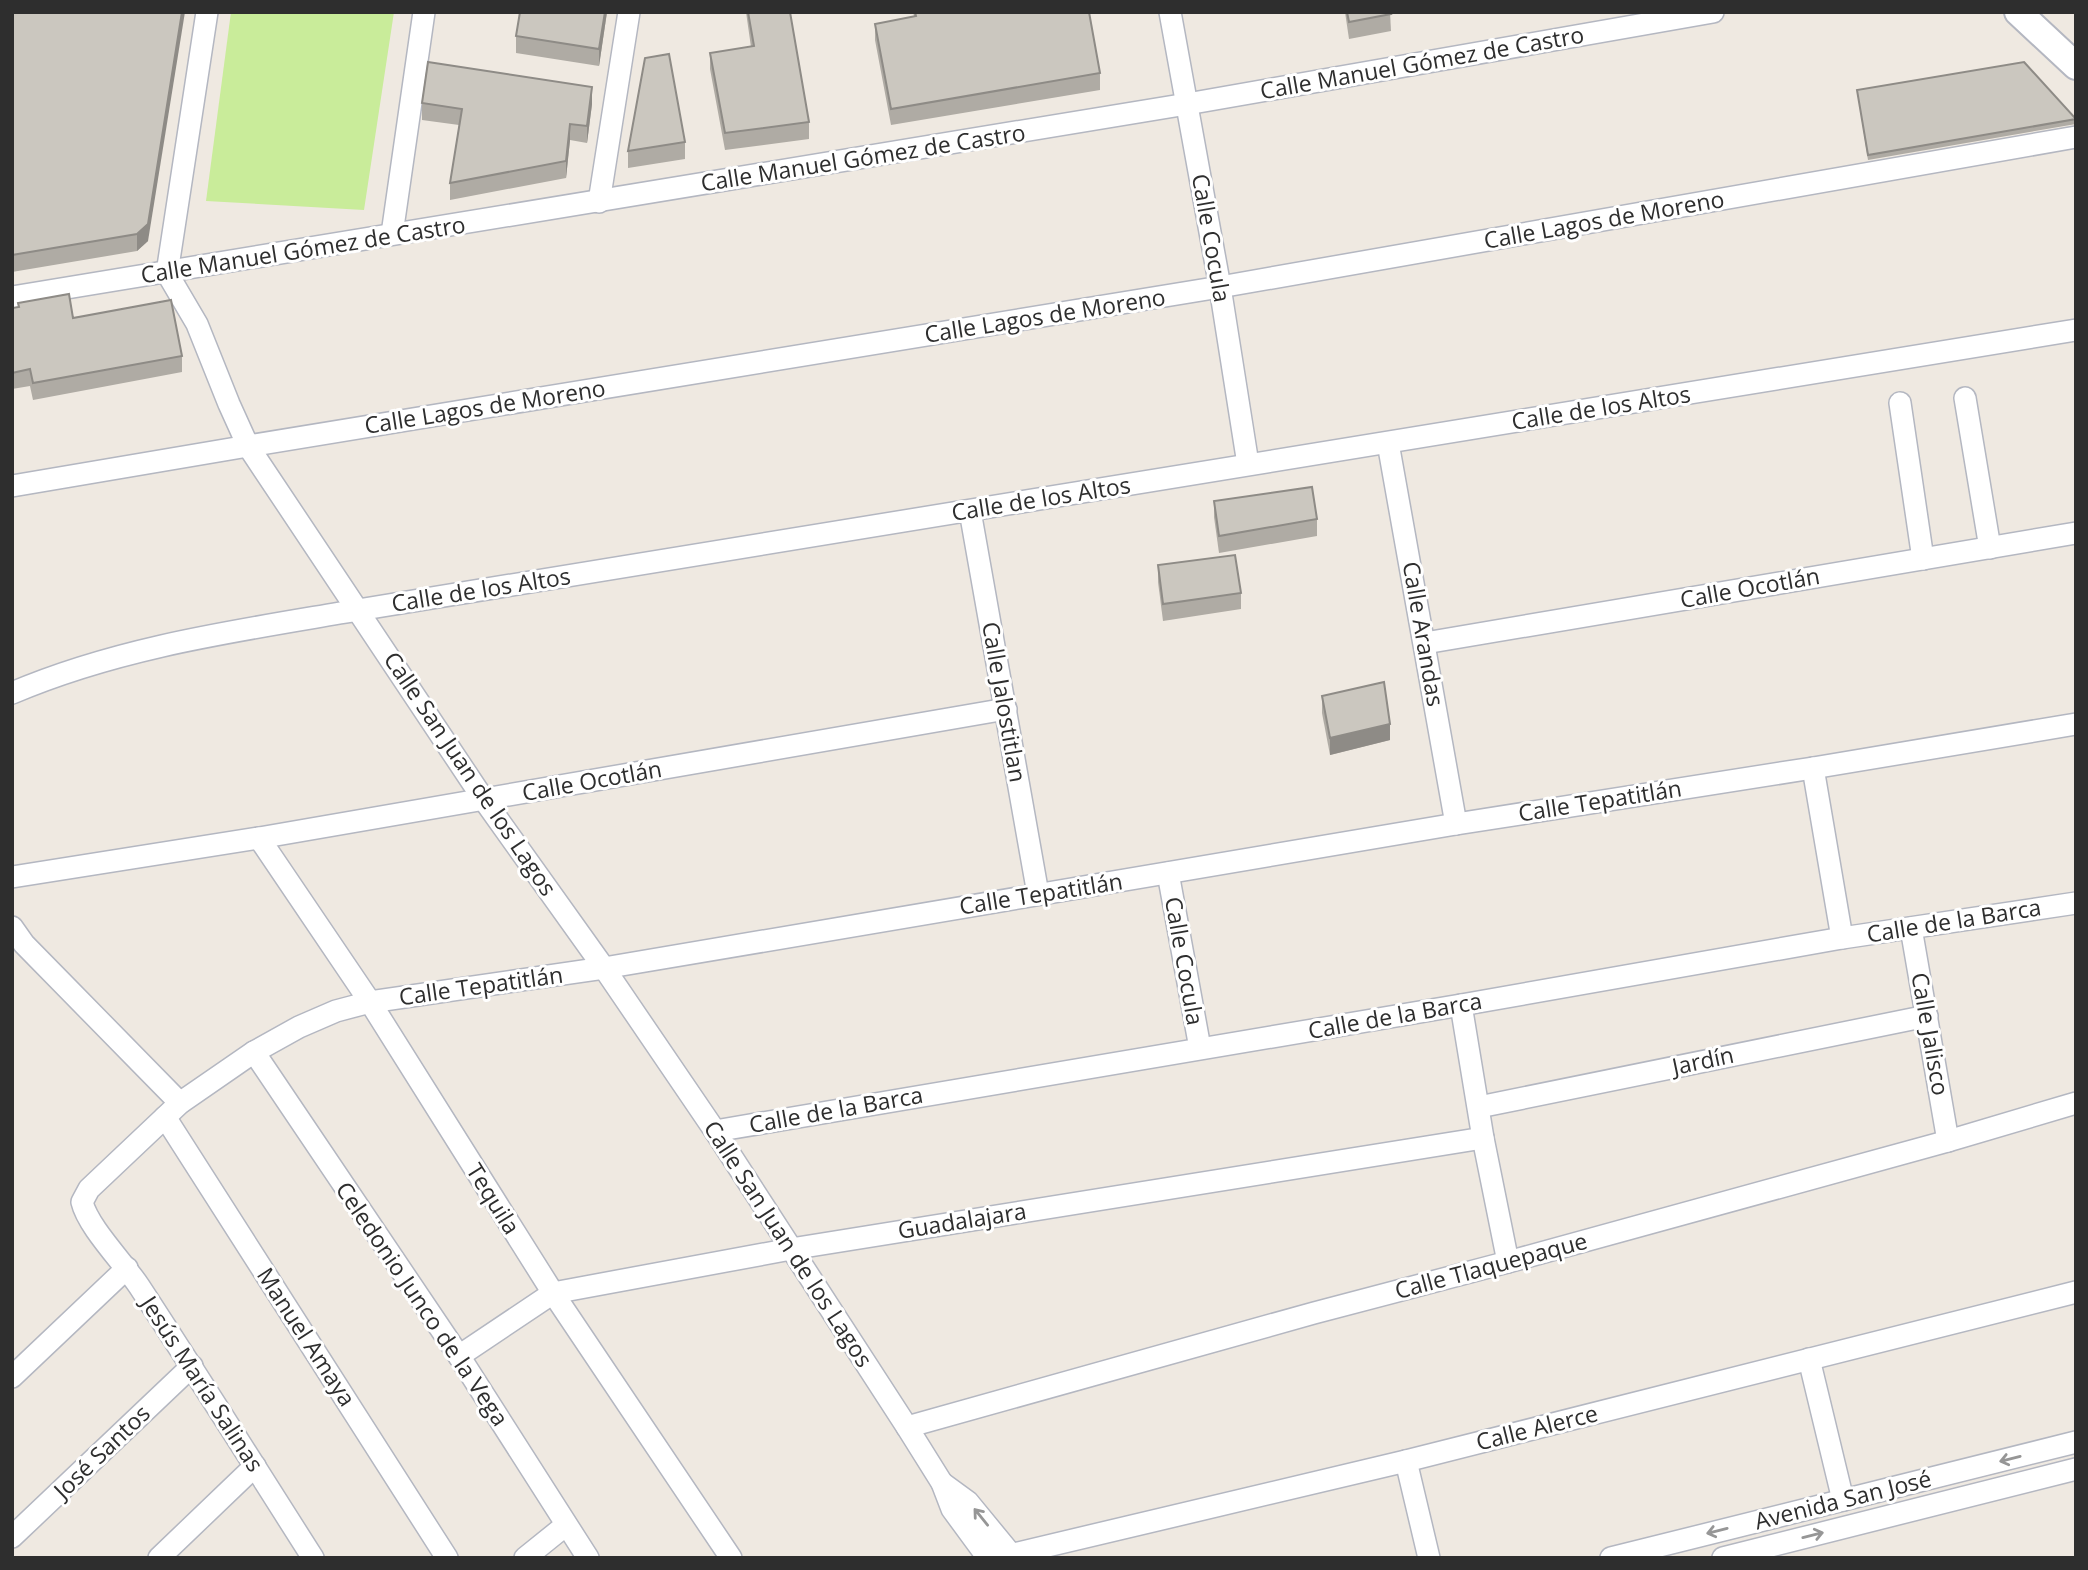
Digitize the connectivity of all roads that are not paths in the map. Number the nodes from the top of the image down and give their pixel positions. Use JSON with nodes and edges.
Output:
{"nodes":[{"id":1,"x":207,"y":12,"type":"edge"},
{"id":2,"x":424,"y":12,"type":"edge"},
{"id":3,"x":629,"y":12,"type":"edge"},
{"id":4,"x":1170,"y":12,"type":"edge"},
{"id":5,"x":2018,"y":12,"type":"edge"},
{"id":6,"x":1705,"y":13,"type":"edge"},
{"id":7,"x":2076,"y":66,"type":"edge"},
{"id":8,"x":1187,"y":104,"type":"junction"},
{"id":9,"x":2076,"y":137,"type":"edge"},
{"id":10,"x":599,"y":202,"type":"junction"},
{"id":11,"x":392,"y":234,"type":"junction"},
{"id":12,"x":167,"y":272,"type":"junction"},
{"id":13,"x":1220,"y":287,"type":"junction"},
{"id":14,"x":12,"y":297,"type":"edge"},
{"id":15,"x":2076,"y":330,"type":"edge"},
{"id":16,"x":1965,"y":398,"type":"dead end"},
{"id":17,"x":1900,"y":403,"type":"dead end"},
{"id":18,"x":1388,"y":443,"type":"junction"},
{"id":19,"x":248,"y":446,"type":"junction"},
{"id":20,"x":1248,"y":464,"type":"junction"},
{"id":21,"x":12,"y":486,"type":"edge"},
{"id":22,"x":970,"y":511,"type":"junction"},
{"id":23,"x":2076,"y":533,"type":"edge"},
{"id":24,"x":1990,"y":548,"type":"junction"},
{"id":25,"x":1923,"y":559,"type":"junction"},
{"id":26,"x":358,"y":610,"type":"junction"},
{"id":27,"x":1425,"y":643,"type":"junction"},
{"id":28,"x":12,"y":692,"type":"edge"},
{"id":29,"x":1006,"y":709,"type":"junction"},
{"id":30,"x":2076,"y":724,"type":"edge"},
{"id":31,"x":1814,"y":768,"type":"junction"},
{"id":32,"x":484,"y":800,"type":"junction"},
{"id":33,"x":1456,"y":824,"type":"junction"},
{"id":34,"x":259,"y":838,"type":"junction"},
{"id":35,"x":1168,"y":873,"type":"junction"},
{"id":36,"x":12,"y":877,"type":"edge"},
{"id":37,"x":1038,"y":894,"type":"junction"},
{"id":38,"x":2076,"y":902,"type":"edge"},
{"id":39,"x":12,"y":927,"type":"edge"},
{"id":40,"x":1911,"y":928,"type":"junction"},
{"id":41,"x":1842,"y":938,"type":"junction"},
{"id":42,"x":604,"y":968,"type":"junction"},
{"id":43,"x":370,"y":1002,"type":"junction"},
{"id":44,"x":1461,"y":1005,"type":"junction"},
{"id":45,"x":1927,"y":1016,"type":"junction"},
{"id":46,"x":1200,"y":1048,"type":"junction"},
{"id":47,"x":254,"y":1052,"type":"junction"},
{"id":48,"x":2076,"y":1104,"type":"edge"},
{"id":49,"x":1479,"y":1107,"type":"junction"},
{"id":50,"x":172,"y":1110,"type":"junction"},
{"id":51,"x":715,"y":1131,"type":"junction"},
{"id":52,"x":1483,"y":1138,"type":"junction"},
{"id":53,"x":1948,"y":1141,"type":"junction"},
{"id":54,"x":85,"y":1214,"type":"joint"},
{"id":55,"x":791,"y":1249,"type":"junction"},
{"id":56,"x":1508,"y":1262,"type":"junction"},
{"id":57,"x":127,"y":1268,"type":"junction"},
{"id":58,"x":2076,"y":1292,"type":"edge"},
{"id":59,"x":553,"y":1293,"type":"junction"},
{"id":60,"x":459,"y":1356,"type":"junction"},
{"id":61,"x":1809,"y":1359,"type":"junction"},
{"id":62,"x":192,"y":1366,"type":"junction"},
{"id":63,"x":12,"y":1377,"type":"edge"},
{"id":64,"x":907,"y":1427,"type":"junction"},
{"id":65,"x":2076,"y":1442,"type":"edge"},
{"id":66,"x":1406,"y":1461,"type":"junction"},
{"id":67,"x":255,"y":1466,"type":"junction"},
{"id":68,"x":2076,"y":1469,"type":"edge"},
{"id":69,"x":942,"y":1483,"type":"junction"},
{"id":70,"x":1843,"y":1500,"type":"junction"},
{"id":71,"x":566,"y":1525,"type":"junction"},
{"id":72,"x":12,"y":1537,"type":"edge"},
{"id":73,"x":1007,"y":1557,"type":"edge"},
{"id":74,"x":159,"y":1558,"type":"edge"},
{"id":75,"x":313,"y":1558,"type":"edge"},
{"id":76,"x":447,"y":1558,"type":"edge"},
{"id":77,"x":525,"y":1558,"type":"edge"},
{"id":78,"x":588,"y":1558,"type":"edge"},
{"id":79,"x":731,"y":1558,"type":"edge"},
{"id":80,"x":988,"y":1558,"type":"edge"},
{"id":81,"x":1429,"y":1558,"type":"edge"},
{"id":82,"x":1611,"y":1558,"type":"edge"},
{"id":83,"x":1723,"y":1558,"type":"edge"}],
"edges":[{"from":1,"to":12,"type":"street"},
{"from":2,"to":11,"type":"street"},
{"from":3,"to":10,"type":"street"},
{"from":4,"to":8,"type":"street","name":"Calle Cocula"},
{"from":5,"to":7,"type":"street"},
{"from":6,"to":8,"type":"street","name":"Calle Manuel Gómez de Castro"},
{"from":8,"to":10,"type":"street","name":"Calle Manuel Gómez de Castro"},
{"from":8,"to":13,"type":"street","name":"Calle Cocula"},
{"from":9,"to":13,"type":"street","name":"Calle Lagos de Moreno"},
{"from":10,"to":11,"type":"street","name":"Calle Manuel Gómez de Castro"},
{"from":11,"to":12,"type":"street","name":"Calle Manuel Gómez de Castro"},
{"from":12,"to":14,"type":"street","name":"Calle Manuel Gómez de Castro"},
{"from":12,"to":19,"type":"street","name":"Calle San Juan de los Lagos"},
{"from":13,"to":19,"type":"street","name":"Calle Lagos de Moreno"},
{"from":13,"to":20,"type":"street","name":"Calle Cocula"},
{"from":15,"to":18,"type":"street","name":"Calle de los Altos"},
{"from":16,"to":24,"type":"street"},
{"from":17,"to":25,"type":"street"},
{"from":18,"to":20,"type":"street","name":"Calle de los Altos"},
{"from":18,"to":27,"type":"street","name":"Calle Arandas"},
{"from":19,"to":21,"type":"street","name":"Calle Lagos de Moreno"},
{"from":19,"to":26,"type":"street","name":"Calle San Juan de los Lagos"},
{"from":20,"to":22,"type":"street","name":"Calle de los Altos"},
{"from":22,"to":26,"type":"street","name":"Calle de los Altos"},
{"from":22,"to":29,"type":"street","name":"Calle Jalostitlan"},
{"from":23,"to":24,"type":"street","name":"Calle Ocotlán"},
{"from":24,"to":25,"type":"street","name":"Calle Ocotlán"},
{"from":25,"to":27,"type":"street","name":"Calle Ocotlán"},
{"from":26,"to":28,"type":"street","name":"Calle de los Altos"},
{"from":26,"to":32,"type":"street","name":"Calle San Juan de los Lagos"},
{"from":27,"to":33,"type":"street","name":"Calle Arandas"},
{"from":29,"to":32,"type":"street","name":"Calle Ocotlán"},
{"from":29,"to":37,"type":"street","name":"Calle Jalostitlan"},
{"from":30,"to":31,"type":"street","name":"Calle Tepatitlán"},
{"from":31,"to":33,"type":"street","name":"Calle Tepatitlán"},
{"from":31,"to":41,"type":"street"},
{"from":32,"to":34,"type":"street","name":"Calle Ocotlán"},
{"from":32,"to":42,"type":"street","name":"Calle San Juan de los Lagos"},
{"from":33,"to":35,"type":"street","name":"Calle Tepatitlán"},
{"from":34,"to":36,"type":"street","name":"Calle Ocotlán"},
{"from":34,"to":43,"type":"street","name":"Tequila"},
{"from":35,"to":37,"type":"street","name":"Calle Tepatitlán"},
{"from":35,"to":46,"type":"street","name":"Calle Cocula"},
{"from":37,"to":42,"type":"street","name":"Calle Tepatitlán"},
{"from":38,"to":40,"type":"street","name":"Calle de la Barca"},
{"from":39,"to":50,"type":"street"},
{"from":40,"to":41,"type":"street","name":"Calle de la Barca"},
{"from":40,"to":45,"type":"street","name":"Calle Jalisco"},
{"from":41,"to":44,"type":"street","name":"Calle de la Barca"},
{"from":42,"to":43,"type":"street","name":"Calle Tepatitlán"},
{"from":42,"to":51,"type":"street","name":"Calle San Juan de los Lagos"},
{"from":43,"to":47,"type":"street","name":"Calle Tepatitlán"},
{"from":43,"to":59,"type":"street","name":"Tequila"},
{"from":44,"to":46,"type":"street","name":"Calle de la Barca"},
{"from":44,"to":49,"type":"street"},
{"from":45,"to":49,"type":"street","name":"Jardín"},
{"from":45,"to":53,"type":"street","name":"Calle Jalisco"},
{"from":46,"to":51,"type":"street","name":"Calle de la Barca"},
{"from":47,"to":50,"type":"street","name":"Calle Tepatitlán"},
{"from":47,"to":60,"type":"street","name":"Celedonio Junco de la Vega"},
{"from":48,"to":53,"type":"street","name":"Calle Tlaquepaque"},
{"from":49,"to":52,"type":"street"},
{"from":50,"to":54,"type":"street","name":"Calle Tepatitlán"},
{"from":50,"to":76,"type":"street","name":"Manuel Amaya"},
{"from":51,"to":55,"type":"street","name":"Calle San Juan de los Lagos"},
{"from":52,"to":55,"type":"street","name":"Guadalajara"},
{"from":52,"to":56,"type":"street"},
{"from":53,"to":56,"type":"street","name":"Calle Tlaquepaque"},
{"from":54,"to":57,"type":"street","name":"Jesús María Salinas"},
{"from":55,"to":59,"type":"street","name":"Guadalajara"},
{"from":55,"to":64,"type":"street","name":"Calle San Juan de los Lagos"},
{"from":56,"to":64,"type":"street","name":"Calle Tlaquepaque"},
{"from":57,"to":62,"type":"street","name":"Jesús María Salinas"},
{"from":57,"to":63,"type":"street"},
{"from":58,"to":61,"type":"street","name":"Calle Alerce"},
{"from":59,"to":60,"type":"street","name":"Guadalajara"},
{"from":59,"to":79,"type":"street","name":"Tequila"},
{"from":60,"to":71,"type":"street","name":"Celedonio Junco de la Vega"},
{"from":61,"to":66,"type":"street","name":"Calle Alerce"},
{"from":61,"to":70,"type":"street"},
{"from":62,"to":67,"type":"street","name":"Jesús María Salinas"},
{"from":62,"to":72,"type":"street","name":"José Santos"},
{"from":64,"to":69,"type":"street","name":"Calle San Juan de los Lagos"},
{"from":65,"to":70,"type":"street","name":"Avenida San José","one_way":true},
{"from":66,"to":73,"type":"street","name":"Calle Alerce"},
{"from":66,"to":81,"type":"street"},
{"from":67,"to":74,"type":"street"},
{"from":67,"to":75,"type":"street","name":"Jesús María Salinas"},
{"from":83,"to":68,"type":"street","name":"Avenida San José","one_way":true},
{"from":73,"to":69,"type":"street","name":"Calle San Juan de los Lagos","one_way":true},
{"from":69,"to":80,"type":"street","name":"Calle San Juan de los Lagos"},
{"from":70,"to":82,"type":"street","name":"Avenida San José","one_way":true},
{"from":71,"to":77,"type":"street"},
{"from":71,"to":78,"type":"street","name":"Celedonio Junco de la Vega"}]}
